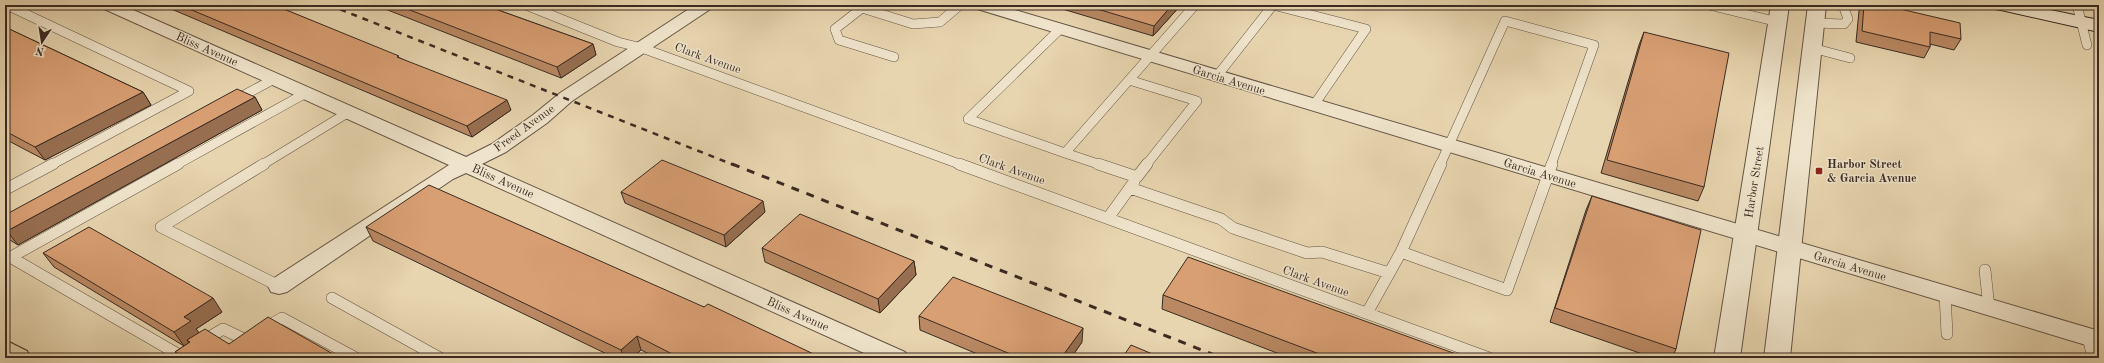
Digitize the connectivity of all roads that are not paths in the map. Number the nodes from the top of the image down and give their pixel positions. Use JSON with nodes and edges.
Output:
{"nodes":[{"id":1,"x":108,"y":5,"type":"edge"},
{"id":2,"x":526,"y":5,"type":"edge"},
{"id":3,"x":706,"y":5,"type":"edge"},
{"id":4,"x":960,"y":5,"type":"edge"},
{"id":5,"x":980,"y":5,"type":"edge"},
{"id":6,"x":1195,"y":5,"type":"edge"},
{"id":7,"x":1273,"y":5,"type":"edge"},
{"id":8,"x":1709,"y":5,"type":"edge"},
{"id":9,"x":1843,"y":5,"type":"edge"},
{"id":10,"x":2002,"y":5,"type":"edge"},
{"id":11,"x":14,"y":6,"type":"edge"},
{"id":12,"x":864,"y":6,"type":"edge"},
{"id":13,"x":2075,"y":10,"type":"edge"},
{"id":14,"x":2099,"y":13,"type":"edge"},
{"id":15,"x":1779,"y":14,"type":"edge"},
{"id":16,"x":1816,"y":14,"type":"edge"},
{"id":17,"x":2099,"y":26,"type":"edge"},
{"id":18,"x":1060,"y":29,"type":"junction"},
{"id":19,"x":2087,"y":45,"type":"dead end"},
{"id":20,"x":642,"y":48,"type":"junction"},
{"id":21,"x":1812,"y":48,"type":"junction"},
{"id":22,"x":1150,"y":56,"type":"junction"},
{"id":23,"x":894,"y":57,"type":"dead end"},
{"id":24,"x":1850,"y":58,"type":"dead end"},
{"id":25,"x":1217,"y":76,"type":"junction"},
{"id":26,"x":274,"y":79,"type":"junction"},
{"id":27,"x":1129,"y":80,"type":"junction"},
{"id":28,"x":306,"y":93,"type":"junction"},
{"id":29,"x":226,"y":105,"type":"edge"},
{"id":30,"x":1314,"y":105,"type":"junction"},
{"id":31,"x":349,"y":112,"type":"junction"},
{"id":32,"x":1450,"y":146,"type":"junction"},
{"id":33,"x":1065,"y":153,"type":"junction"},
{"id":34,"x":467,"y":165,"type":"junction"},
{"id":35,"x":1548,"y":176,"type":"junction"},
{"id":36,"x":1137,"y":177,"type":"junction"},
{"id":37,"x":5,"y":186,"type":"edge"},
{"id":38,"x":1130,"y":188,"type":"junction"},
{"id":39,"x":1108,"y":218,"type":"junction"},
{"id":40,"x":1746,"y":235,"type":"junction"},
{"id":41,"x":1789,"y":248,"type":"junction"},
{"id":42,"x":1401,"y":252,"type":"junction"},
{"id":43,"x":8,"y":256,"type":"edge"},
{"id":44,"x":1985,"y":270,"type":"dead end"},
{"id":45,"x":1389,"y":273,"type":"junction"},
{"id":46,"x":279,"y":286,"type":"joint"},
{"id":47,"x":1945,"y":294,"type":"junction"},
{"id":48,"x":332,"y":298,"type":"dead end"},
{"id":49,"x":1989,"y":308,"type":"junction"},
{"id":50,"x":1367,"y":313,"type":"junction"},
{"id":51,"x":1947,"y":334,"type":"dead end"},
{"id":52,"x":2093,"y":339,"type":"edge"},
{"id":53,"x":5,"y":350,"type":"edge"},
{"id":54,"x":15,"y":358,"type":"edge"},
{"id":55,"x":18,"y":358,"type":"edge"},
{"id":56,"x":356,"y":358,"type":"edge"},
{"id":57,"x":440,"y":358,"type":"edge"},
{"id":58,"x":897,"y":358,"type":"edge"},
{"id":59,"x":1489,"y":358,"type":"edge"},
{"id":60,"x":1727,"y":358,"type":"edge"},
{"id":61,"x":1777,"y":358,"type":"edge"},
{"id":62,"x":2093,"y":358,"type":"edge"}],
"edges":[{"from":1,"to":26,"type":"street","name":"Bliss Avenue"},
{"from":2,"to":20,"type":"lane","name":"Clark Avenue"},
{"from":3,"to":20,"type":"street","name":"Freed Avenue"},
{"from":4,"to":12,"type":"lane"},
{"from":5,"to":18,"type":"street","name":"Garcia Avenue"},
{"from":6,"to":22,"type":"lane"},
{"from":7,"to":25,"type":"lane"},
{"from":7,"to":30,"type":"lane"},
{"from":8,"to":15,"type":"lane"},
{"from":9,"to":16,"type":"lane"},
{"from":10,"to":13,"type":"street"},
{"from":11,"to":37,"type":"lane"},
{"from":12,"to":23,"type":"lane"},
{"from":13,"to":14,"type":"street"},
{"from":13,"to":17,"type":"street"},
{"from":13,"to":19,"type":"lane"},
{"from":15,"to":40,"type":"street","name":"Harbor Street"},
{"from":16,"to":21,"type":"street"},
{"from":18,"to":22,"type":"street","name":"Garcia Avenue"},
{"from":18,"to":33,"type":"lane"},
{"from":20,"to":34,"type":"street","name":"Freed Avenue"},
{"from":20,"to":39,"type":"lane","name":"Clark Avenue"},
{"from":21,"to":24,"type":"lane"},
{"from":21,"to":41,"type":"street"},
{"from":22,"to":25,"type":"street","name":"Garcia Avenue"},
{"from":22,"to":27,"type":"lane"},
{"from":25,"to":30,"type":"street","name":"Garcia Avenue"},
{"from":26,"to":28,"type":"street","name":"Bliss Avenue"},
{"from":26,"to":29,"type":"lane"},
{"from":27,"to":33,"type":"lane"},
{"from":27,"to":36,"type":"lane"},
{"from":28,"to":31,"type":"street","name":"Bliss Avenue"},
{"from":28,"to":43,"type":"lane"},
{"from":30,"to":32,"type":"street","name":"Garcia Avenue"},
{"from":31,"to":34,"type":"street","name":"Bliss Avenue"},
{"from":31,"to":46,"type":"lane"},
{"from":32,"to":35,"type":"street","name":"Garcia Avenue"},
{"from":32,"to":35,"type":"lane"},
{"from":32,"to":42,"type":"lane"},
{"from":33,"to":36,"type":"lane"},
{"from":34,"to":46,"type":"street","name":"Freed Avenue"},
{"from":34,"to":58,"type":"street","name":"Bliss Avenue"},
{"from":35,"to":40,"type":"street","name":"Garcia Avenue"},
{"from":35,"to":42,"type":"lane"},
{"from":36,"to":38,"type":"lane"},
{"from":38,"to":39,"type":"lane"},
{"from":38,"to":45,"type":"lane"},
{"from":39,"to":50,"type":"lane","name":"Clark Avenue"},
{"from":40,"to":41,"type":"street","name":"Garcia Avenue"},
{"from":40,"to":60,"type":"street","name":"Harbor Street"},
{"from":41,"to":47,"type":"street","name":"Garcia Avenue"},
{"from":41,"to":61,"type":"street"},
{"from":42,"to":45,"type":"lane"},
{"from":43,"to":56,"type":"lane"},
{"from":44,"to":49,"type":"lane"},
{"from":45,"to":50,"type":"lane"},
{"from":47,"to":49,"type":"street","name":"Garcia Avenue"},
{"from":47,"to":51,"type":"lane"},
{"from":48,"to":57,"type":"lane"},
{"from":49,"to":52,"type":"street","name":"Garcia Avenue"},
{"from":50,"to":59,"type":"lane","name":"Clark Avenue"},
{"from":52,"to":62,"type":"lane"},
{"from":53,"to":54,"type":"highway"},
{"from":53,"to":55,"type":"highway"}]}
